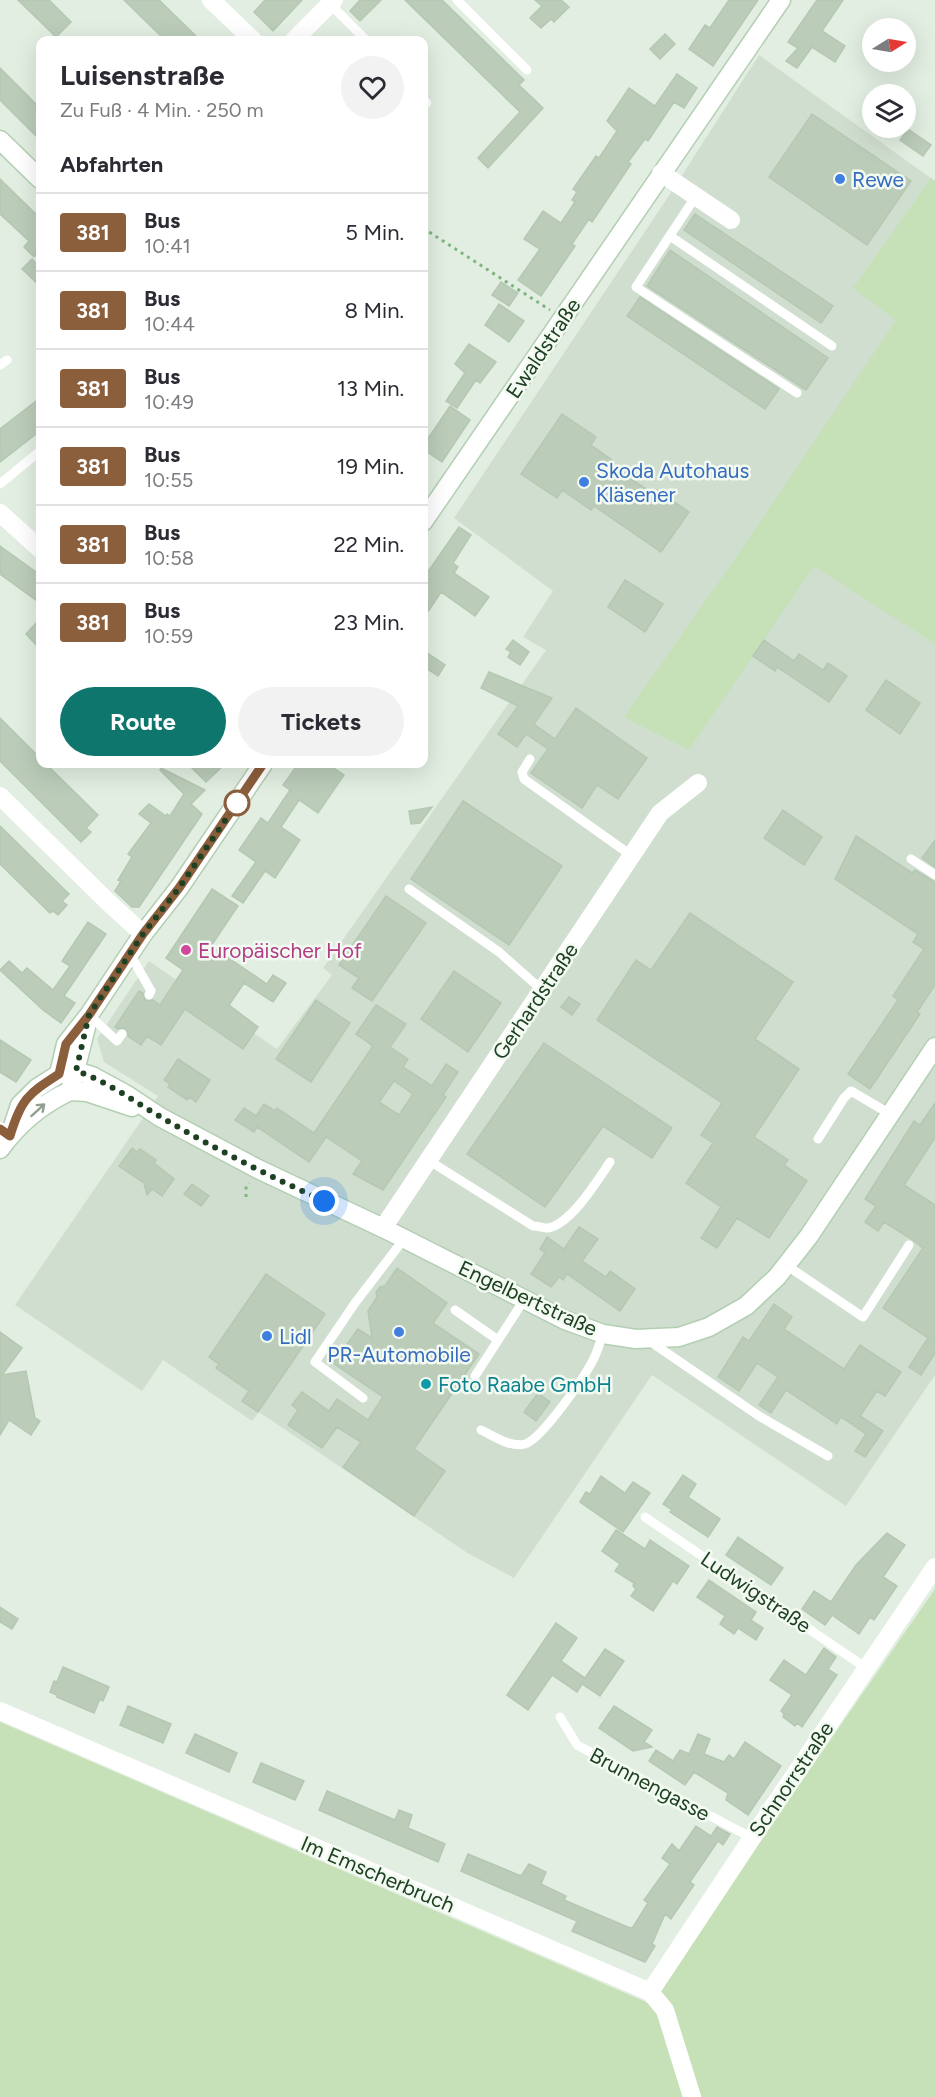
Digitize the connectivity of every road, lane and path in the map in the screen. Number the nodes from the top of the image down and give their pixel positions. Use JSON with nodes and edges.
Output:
{"nodes":[{"id":1,"x":211,"y":0,"type":"edge"},
{"id":2,"x":457,"y":0,"type":"edge"},
{"id":3,"x":781,"y":0,"type":"edge"},
{"id":4,"x":332,"y":2,"type":"edge"},
{"id":5,"x":249,"y":36,"type":"edge"},
{"id":6,"x":298,"y":36,"type":"edge"},
{"id":7,"x":362,"y":36,"type":"edge"},
{"id":8,"x":527,"y":70,"type":"dead end"},
{"id":9,"x":0,"y":140,"type":"edge"},
{"id":10,"x":662,"y":173,"type":"junction"},
{"id":11,"x":36,"y":175,"type":"edge"},
{"id":12,"x":696,"y":196,"type":"junction"},
{"id":13,"x":731,"y":220,"type":"dead end"},
{"id":14,"x":428,"y":231,"type":"edge"},
{"id":15,"x":670,"y":236,"type":"junction"},
{"id":16,"x":563,"y":319,"type":"junction"},
{"id":17,"x":832,"y":346,"type":"dead end"},
{"id":18,"x":797,"y":393,"type":"dead end"},
{"id":19,"x":36,"y":454,"type":"edge"},
{"id":20,"x":0,"y":484,"type":"edge"},
{"id":21,"x":0,"y":513,"type":"edge"},
{"id":22,"x":428,"y":515,"type":"edge"},
{"id":23,"x":36,"y":545,"type":"edge"},
{"id":24,"x":530,"y":759,"type":"dead end"},
{"id":25,"x":260,"y":768,"type":"edge"},
{"id":26,"x":698,"y":783,"type":"dead end"},
{"id":27,"x":0,"y":796,"type":"edge"},
{"id":28,"x":632,"y":856,"type":"junction"},
{"id":29,"x":911,"y":859,"type":"dead end"},
{"id":30,"x":935,"y":875,"type":"edge"},
{"id":31,"x":410,"y":889,"type":"dead end"},
{"id":32,"x":143,"y":934,"type":"junction"},
{"id":33,"x":130,"y":954,"type":"junction"},
{"id":34,"x":542,"y":990,"type":"junction"},
{"id":35,"x":148,"y":995,"type":"dead end"},
{"id":36,"x":89,"y":1015,"type":"junction"},
{"id":37,"x":122,"y":1034,"type":"dead end"},
{"id":38,"x":935,"y":1047,"type":"edge"},
{"id":39,"x":68,"y":1073,"type":"junction"},
{"id":40,"x":70,"y":1091,"type":"junction"},
{"id":41,"x":890,"y":1114,"type":"junction"},
{"id":42,"x":160,"y":1117,"type":"junction"},
{"id":43,"x":3,"y":1138,"type":"edge"},
{"id":44,"x":818,"y":1139,"type":"dead end"},
{"id":45,"x":428,"y":1160,"type":"junction"},
{"id":46,"x":610,"y":1162,"type":"dead end"},
{"id":47,"x":382,"y":1228,"type":"junction"},
{"id":48,"x":404,"y":1239,"type":"junction"},
{"id":49,"x":909,"y":1245,"type":"dead end"},
{"id":50,"x":786,"y":1265,"type":"junction"},
{"id":51,"x":524,"y":1300,"type":"junction"},
{"id":52,"x":455,"y":1310,"type":"dead end"},
{"id":53,"x":603,"y":1334,"type":"junction"},
{"id":54,"x":646,"y":1338,"type":"junction"},
{"id":55,"x":498,"y":1340,"type":"junction"},
{"id":56,"x":475,"y":1376,"type":"dead end"},
{"id":57,"x":363,"y":1398,"type":"dead end"},
{"id":58,"x":481,"y":1430,"type":"dead end"},
{"id":59,"x":828,"y":1456,"type":"dead end"},
{"id":60,"x":645,"y":1517,"type":"dead end"},
{"id":61,"x":935,"y":1567,"type":"edge"},
{"id":62,"x":866,"y":1668,"type":"junction"},
{"id":63,"x":0,"y":1711,"type":"edge"},
{"id":64,"x":560,"y":1718,"type":"dead end"},
{"id":65,"x":752,"y":1838,"type":"junction"},
{"id":66,"x":650,"y":1992,"type":"junction"},
{"id":67,"x":692,"y":2097,"type":"edge"}],
"edges":[{"from":1,"to":5,"type":"street"},
{"from":2,"to":8,"type":"lane"},
{"from":3,"to":10,"type":"street","name":"Ewaldstraße"},
{"from":4,"to":6,"type":"street"},
{"from":4,"to":7,"type":"lane"},
{"from":9,"to":11,"type":"street"},
{"from":10,"to":12,"type":"street"},
{"from":10,"to":16,"type":"street","name":"Ewaldstraße"},
{"from":12,"to":13,"type":"street"},
{"from":12,"to":15,"type":"lane"},
{"from":14,"to":16,"type":"path"},
{"from":15,"to":17,"type":"lane"},
{"from":15,"to":18,"type":"lane"},
{"from":16,"to":22,"type":"street","name":"Ewaldstraße"},
{"from":19,"to":20,"type":"lane"},
{"from":21,"to":23,"type":"street"},
{"from":24,"to":28,"type":"lane"},
{"from":25,"to":32,"type":"street"},
{"from":26,"to":28,"type":"street","name":"Gerhardstraße"},
{"from":27,"to":32,"type":"street"},
{"from":28,"to":34,"type":"street","name":"Gerhardstraße"},
{"from":29,"to":30,"type":"lane"},
{"from":31,"to":34,"type":"lane"},
{"from":32,"to":33,"type":"street"},
{"from":33,"to":35,"type":"lane"},
{"from":33,"to":36,"type":"street"},
{"from":34,"to":45,"type":"street","name":"Gerhardstraße"},
{"from":36,"to":37,"type":"lane"},
{"from":36,"to":39,"type":"street"},
{"from":38,"to":41,"type":"street","name":"Engelbertstraße"},
{"from":39,"to":40,"type":"street"},
{"from":39,"to":42,"type":"street","name":"Engelbertstraße"},
{"from":39,"to":43,"type":"street"},
{"from":40,"to":42,"type":"street","name":"Engelbertstraße"},
{"from":43,"to":40,"type":"street","one_way":true},
{"from":41,"to":44,"type":"lane"},
{"from":41,"to":50,"type":"street","name":"Engelbertstraße"},
{"from":42,"to":47,"type":"street","name":"Engelbertstraße"},
{"from":45,"to":46,"type":"lane"},
{"from":45,"to":47,"type":"street","name":"Gerhardstraße"},
{"from":47,"to":48,"type":"street","name":"Engelbertstraße"},
{"from":48,"to":51,"type":"street","name":"Engelbertstraße"},
{"from":48,"to":57,"type":"lane"},
{"from":49,"to":50,"type":"lane"},
{"from":50,"to":54,"type":"street","name":"Engelbertstraße"},
{"from":51,"to":53,"type":"street","name":"Engelbertstraße"},
{"from":51,"to":55,"type":"lane"},
{"from":52,"to":55,"type":"lane"},
{"from":53,"to":54,"type":"street","name":"Engelbertstraße"},
{"from":53,"to":58,"type":"lane"},
{"from":54,"to":59,"type":"lane"},
{"from":55,"to":56,"type":"lane"},
{"from":60,"to":62,"type":"lane","name":"Ludwigstraße"},
{"from":61,"to":62,"type":"street","name":"Schnorrstraße"},
{"from":62,"to":65,"type":"street","name":"Schnorrstraße"},
{"from":63,"to":66,"type":"street","name":"Im Emscherbruch"},
{"from":64,"to":65,"type":"lane","name":"Brunnengasse"},
{"from":65,"to":66,"type":"street","name":"Schnorrstraße"},
{"from":66,"to":67,"type":"street"}]}
